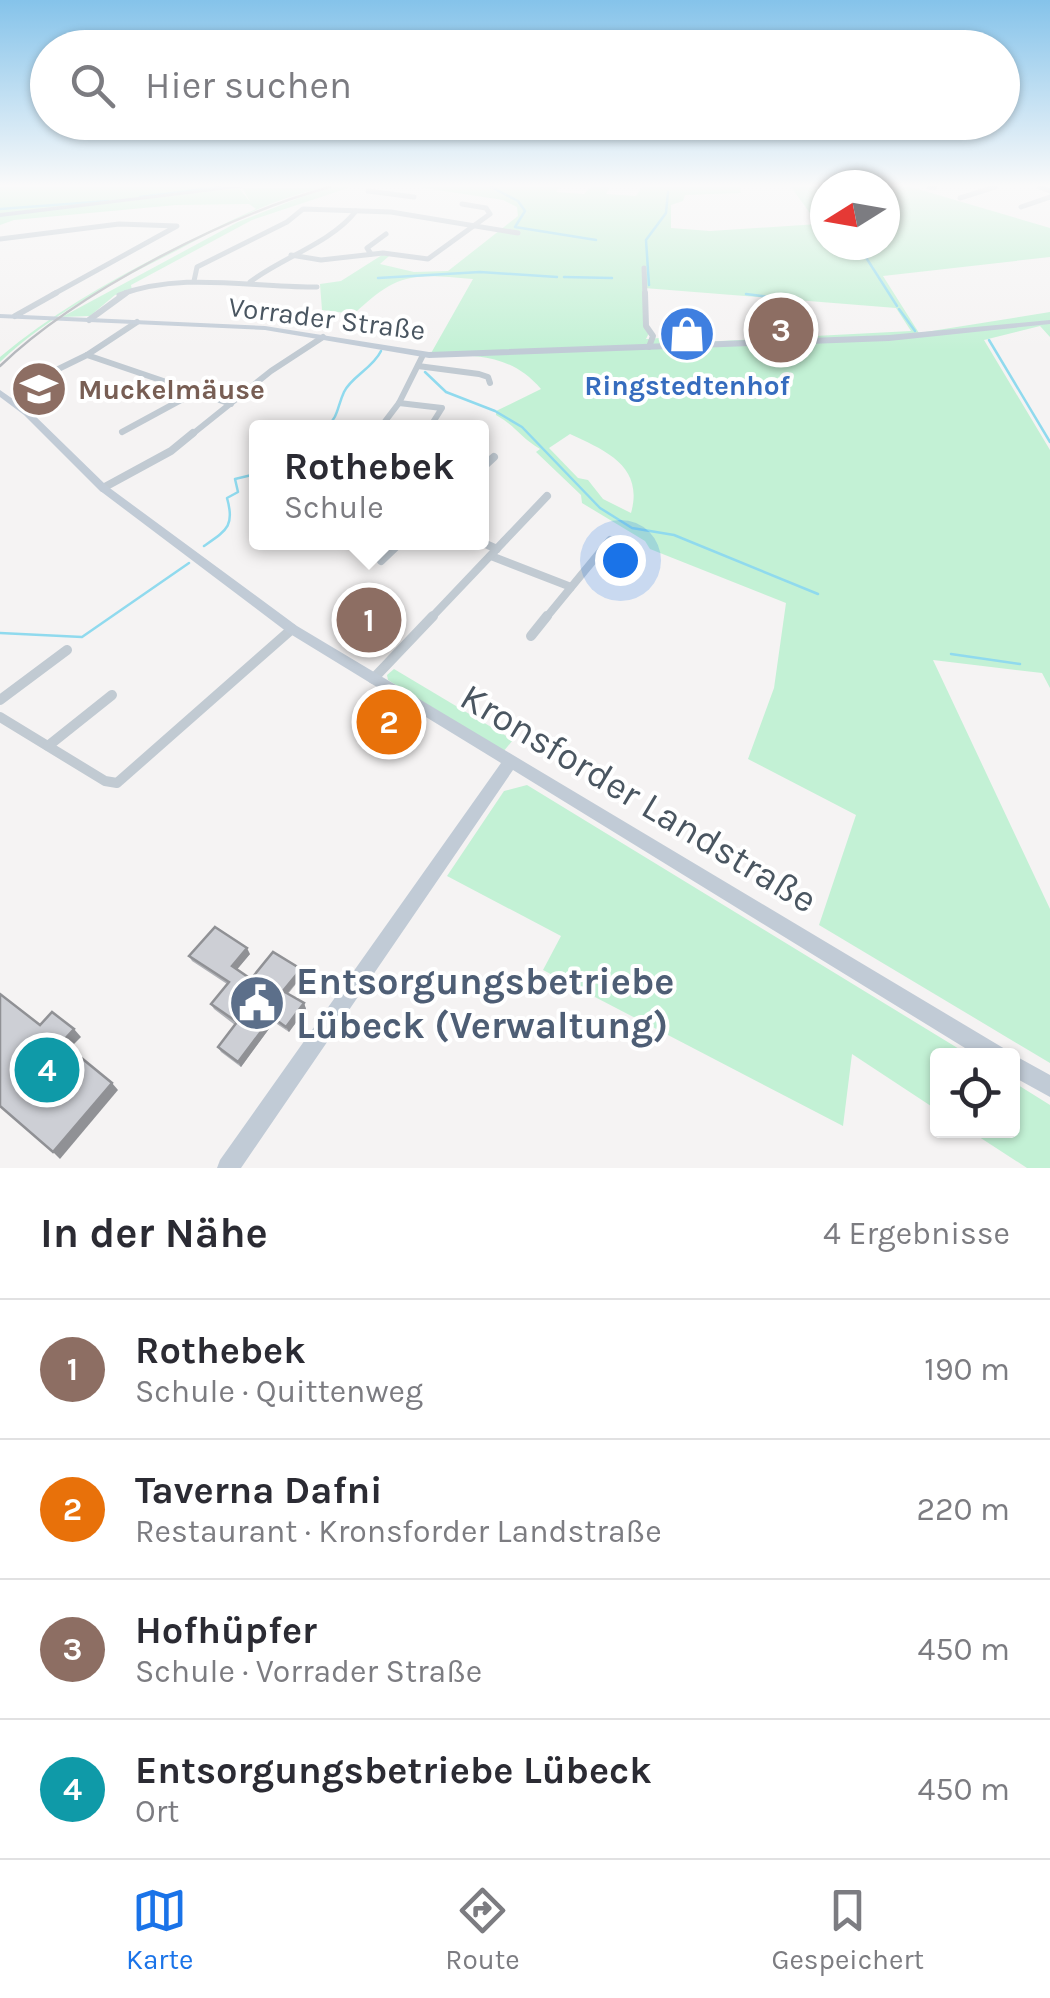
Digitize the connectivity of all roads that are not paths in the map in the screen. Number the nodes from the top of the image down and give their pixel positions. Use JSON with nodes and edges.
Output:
{"nodes":[{"id":1,"x":153,"y":242,"type":"edge"},
{"id":2,"x":249,"y":242,"type":"edge"},
{"id":3,"x":315,"y":242,"type":"edge"},
{"id":4,"x":376,"y":242,"type":"edge"},
{"id":5,"x":451,"y":242,"type":"edge"},
{"id":6,"x":291,"y":254,"type":"junction"},
{"id":7,"x":371,"y":254,"type":"junction"},
{"id":8,"x":644,"y":268,"type":"dead end"},
{"id":9,"x":194,"y":282,"type":"junction"},
{"id":10,"x":250,"y":282,"type":"junction"},
{"id":11,"x":317,"y":287,"type":"dead end"},
{"id":12,"x":0,"y":316,"type":"edge"},
{"id":13,"x":15,"y":316,"type":"junction"},
{"id":14,"x":89,"y":320,"type":"junction"},
{"id":15,"x":137,"y":322,"type":"junction"},
{"id":16,"x":1050,"y":322,"type":"edge"},
{"id":17,"x":322,"y":338,"type":"junction"},
{"id":18,"x":649,"y":346,"type":"junction"},
{"id":19,"x":423,"y":354,"type":"junction"},
{"id":20,"x":86,"y":355,"type":"junction"},
{"id":21,"x":418,"y":366,"type":"junction"},
{"id":22,"x":42,"y":377,"type":"dead end"},
{"id":23,"x":490,"y":383,"type":"dead end"},
{"id":24,"x":0,"y":393,"type":"edge"},
{"id":25,"x":192,"y":394,"type":"junction"},
{"id":26,"x":399,"y":403,"type":"junction"},
{"id":27,"x":232,"y":404,"type":"junction"},
{"id":28,"x":386,"y":420,"type":"edge"},
{"id":29,"x":434,"y":420,"type":"edge"},
{"id":30,"x":122,"y":432,"type":"dead end"},
{"id":31,"x":494,"y":457,"type":"dead end"},
{"id":32,"x":489,"y":462,"type":"edge"},
{"id":33,"x":103,"y":488,"type":"junction"},
{"id":34,"x":548,"y":496,"type":"dead end"},
{"id":35,"x":610,"y":540,"type":"dead end"},
{"id":36,"x":489,"y":548,"type":"edge"},
{"id":37,"x":393,"y":550,"type":"edge"},
{"id":38,"x":494,"y":552,"type":"junction"},
{"id":39,"x":381,"y":562,"type":"dead end"},
{"id":40,"x":572,"y":586,"type":"junction"},
{"id":41,"x":292,"y":628,"type":"junction"},
{"id":42,"x":531,"y":636,"type":"dead end"},
{"id":43,"x":67,"y":650,"type":"dead end"},
{"id":44,"x":373,"y":679,"type":"junction"},
{"id":45,"x":112,"y":695,"type":"dead end"},
{"id":46,"x":0,"y":700,"type":"edge"},
{"id":47,"x":0,"y":716,"type":"edge"},
{"id":48,"x":48,"y":746,"type":"junction"},
{"id":49,"x":510,"y":762,"type":"junction"},
{"id":50,"x":985,"y":1048,"type":"edge"},
{"id":51,"x":1020,"y":1069,"type":"edge"},
{"id":52,"x":1050,"y":1087,"type":"edge"},
{"id":53,"x":228,"y":1168,"type":"edge"}],
"edges":[{"from":1,"to":13,"type":"street"},
{"from":2,"to":9,"type":"street"},
{"from":3,"to":6,"type":"street"},
{"from":4,"to":7,"type":"street"},
{"from":5,"to":7,"type":"street"},
{"from":6,"to":7,"type":"street"},
{"from":6,"to":10,"type":"street"},
{"from":8,"to":18,"type":"street"},
{"from":9,"to":10,"type":"street"},
{"from":9,"to":14,"type":"street"},
{"from":10,"to":11,"type":"street"},
{"from":12,"to":13,"type":"street","name":"Vorrader Straße"},
{"from":13,"to":14,"type":"street","name":"Vorrader Straße"},
{"from":14,"to":15,"type":"street","name":"Vorrader Straße"},
{"from":15,"to":17,"type":"street","name":"Vorrader Straße"},
{"from":15,"to":20,"type":"street"},
{"from":16,"to":18,"type":"street","name":"Vorrader Straße"},
{"from":17,"to":19,"type":"street","name":"Vorrader Straße"},
{"from":17,"to":27,"type":"street"},
{"from":18,"to":19,"type":"street","name":"Vorrader Straße"},
{"from":19,"to":21,"type":"street"},
{"from":20,"to":22,"type":"street"},
{"from":20,"to":25,"type":"street"},
{"from":21,"to":23,"type":"street"},
{"from":21,"to":26,"type":"street"},
{"from":24,"to":33,"type":"street","name":"Kronsforder Landstraße"},
{"from":25,"to":27,"type":"street"},
{"from":25,"to":30,"type":"street"},
{"from":26,"to":28,"type":"street"},
{"from":26,"to":29,"type":"street"},
{"from":27,"to":33,"type":"street"},
{"from":31,"to":32,"type":"street"},
{"from":33,"to":41,"type":"street","name":"Kronsforder Landstraße"},
{"from":34,"to":38,"type":"street"},
{"from":35,"to":40,"type":"street"},
{"from":36,"to":38,"type":"street"},
{"from":37,"to":39,"type":"street"},
{"from":38,"to":40,"type":"street"},
{"from":38,"to":44,"type":"street"},
{"from":40,"to":42,"type":"street"},
{"from":41,"to":44,"type":"street","name":"Kronsforder Landstraße"},
{"from":41,"to":48,"type":"street"},
{"from":43,"to":46,"type":"street"},
{"from":44,"to":49,"type":"street","name":"Kronsforder Landstraße"},
{"from":45,"to":48,"type":"street"},
{"from":47,"to":48,"type":"street"},
{"from":49,"to":50,"type":"street","name":"Kronsforder Landstraße"},
{"from":49,"to":53,"type":"street"},
{"from":51,"to":52,"type":"street"}]}
